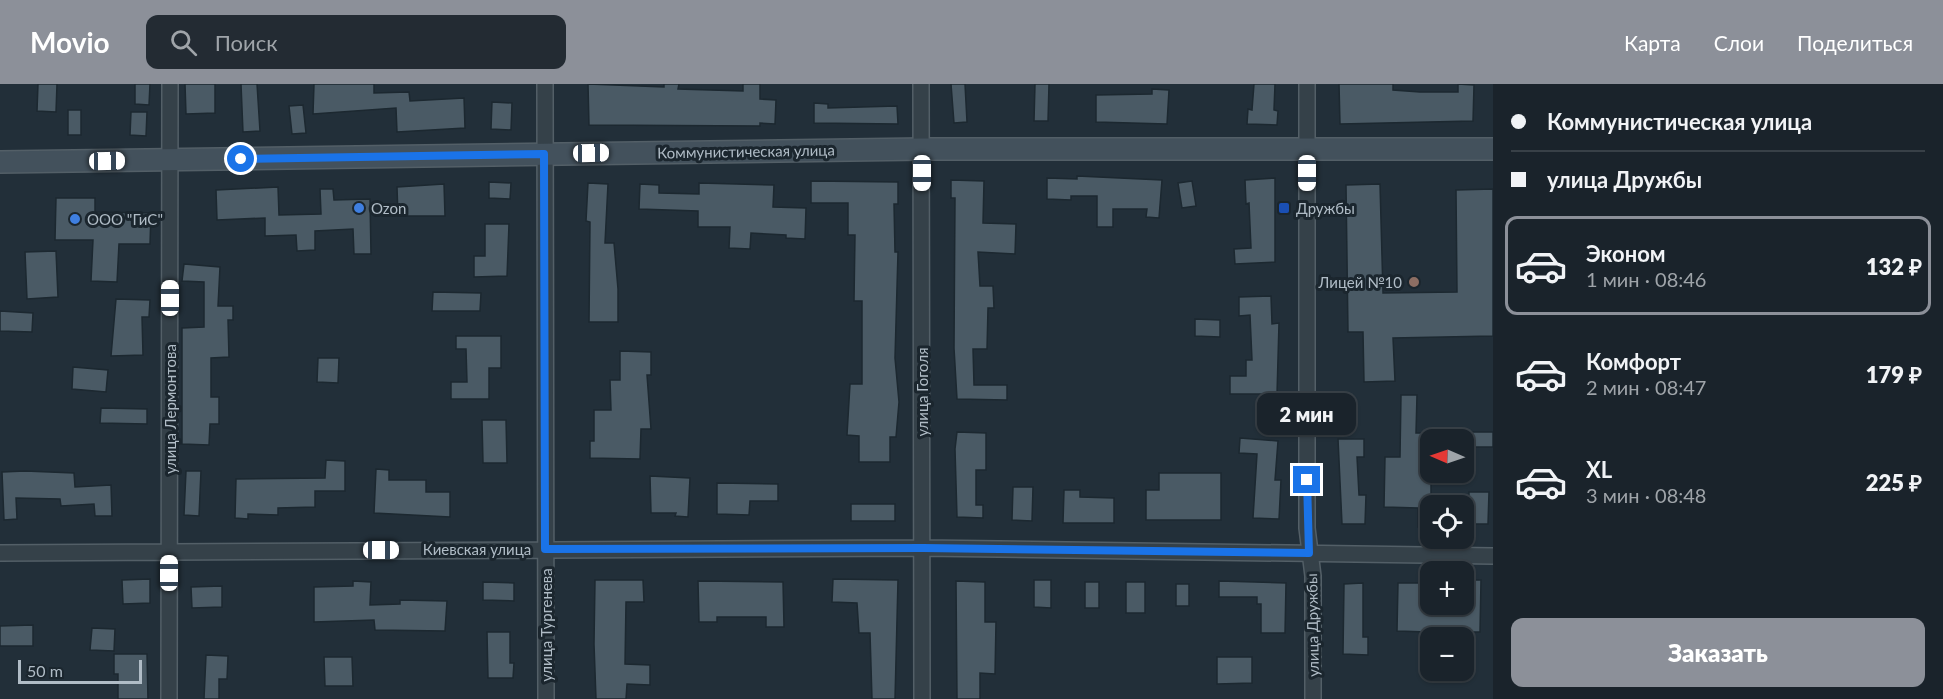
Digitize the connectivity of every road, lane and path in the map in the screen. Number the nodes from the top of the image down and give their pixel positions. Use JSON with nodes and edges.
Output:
{"nodes":[{"id":1,"x":170,"y":84,"type":"edge"},
{"id":2,"x":545,"y":84,"type":"edge"},
{"id":3,"x":921,"y":84,"type":"edge"},
{"id":4,"x":1306,"y":84,"type":"edge"},
{"id":5,"x":922,"y":149,"type":"junction"},
{"id":6,"x":1307,"y":149,"type":"junction"},
{"id":7,"x":1493,"y":149,"type":"edge"},
{"id":8,"x":544,"y":154,"type":"junction"},
{"id":9,"x":171,"y":160,"type":"junction"},
{"id":10,"x":0,"y":162,"type":"edge"},
{"id":11,"x":923,"y":548,"type":"junction"},
{"id":12,"x":545,"y":549,"type":"junction"},
{"id":13,"x":169,"y":552,"type":"junction"},
{"id":14,"x":0,"y":553,"type":"edge"},
{"id":15,"x":1309,"y":553,"type":"junction"},
{"id":16,"x":1493,"y":556,"type":"edge"},
{"id":17,"x":169,"y":699,"type":"edge"},
{"id":18,"x":546,"y":699,"type":"edge"},
{"id":19,"x":922,"y":699,"type":"edge"},
{"id":20,"x":1313,"y":699,"type":"edge"}],
"edges":[{"from":1,"to":9,"type":"street","name":"улица Лермонтова"},
{"from":2,"to":8,"type":"street","name":"улица Тургенева"},
{"from":3,"to":5,"type":"street","name":"улица Гоголя"},
{"from":4,"to":6,"type":"street","name":"улица Дружбы"},
{"from":5,"to":6,"type":"street","name":"Коммунистическая улица"},
{"from":5,"to":8,"type":"street","name":"Коммунистическая улица"},
{"from":5,"to":11,"type":"street","name":"улица Гоголя"},
{"from":6,"to":7,"type":"street","name":"Коммунистическая улица"},
{"from":6,"to":15,"type":"street","name":"улица Дружбы"},
{"from":8,"to":9,"type":"street","name":"Коммунистическая улица"},
{"from":8,"to":12,"type":"street","name":"улица Тургенева"},
{"from":9,"to":10,"type":"street","name":"Коммунистическая улица"},
{"from":9,"to":13,"type":"street","name":"улица Лермонтова"},
{"from":11,"to":12,"type":"street","name":"Киевская улица"},
{"from":11,"to":15,"type":"street","name":"Киевская улица"},
{"from":11,"to":19,"type":"street","name":"улица Гоголя"},
{"from":12,"to":13,"type":"street","name":"Киевская улица"},
{"from":12,"to":18,"type":"street","name":"улица Тургенева"},
{"from":13,"to":14,"type":"street","name":"Киевская улица"},
{"from":13,"to":17,"type":"street","name":"улица Лермонтова"},
{"from":15,"to":16,"type":"street","name":"Киевская улица"},
{"from":15,"to":20,"type":"street","name":"улица Дружбы"}]}
